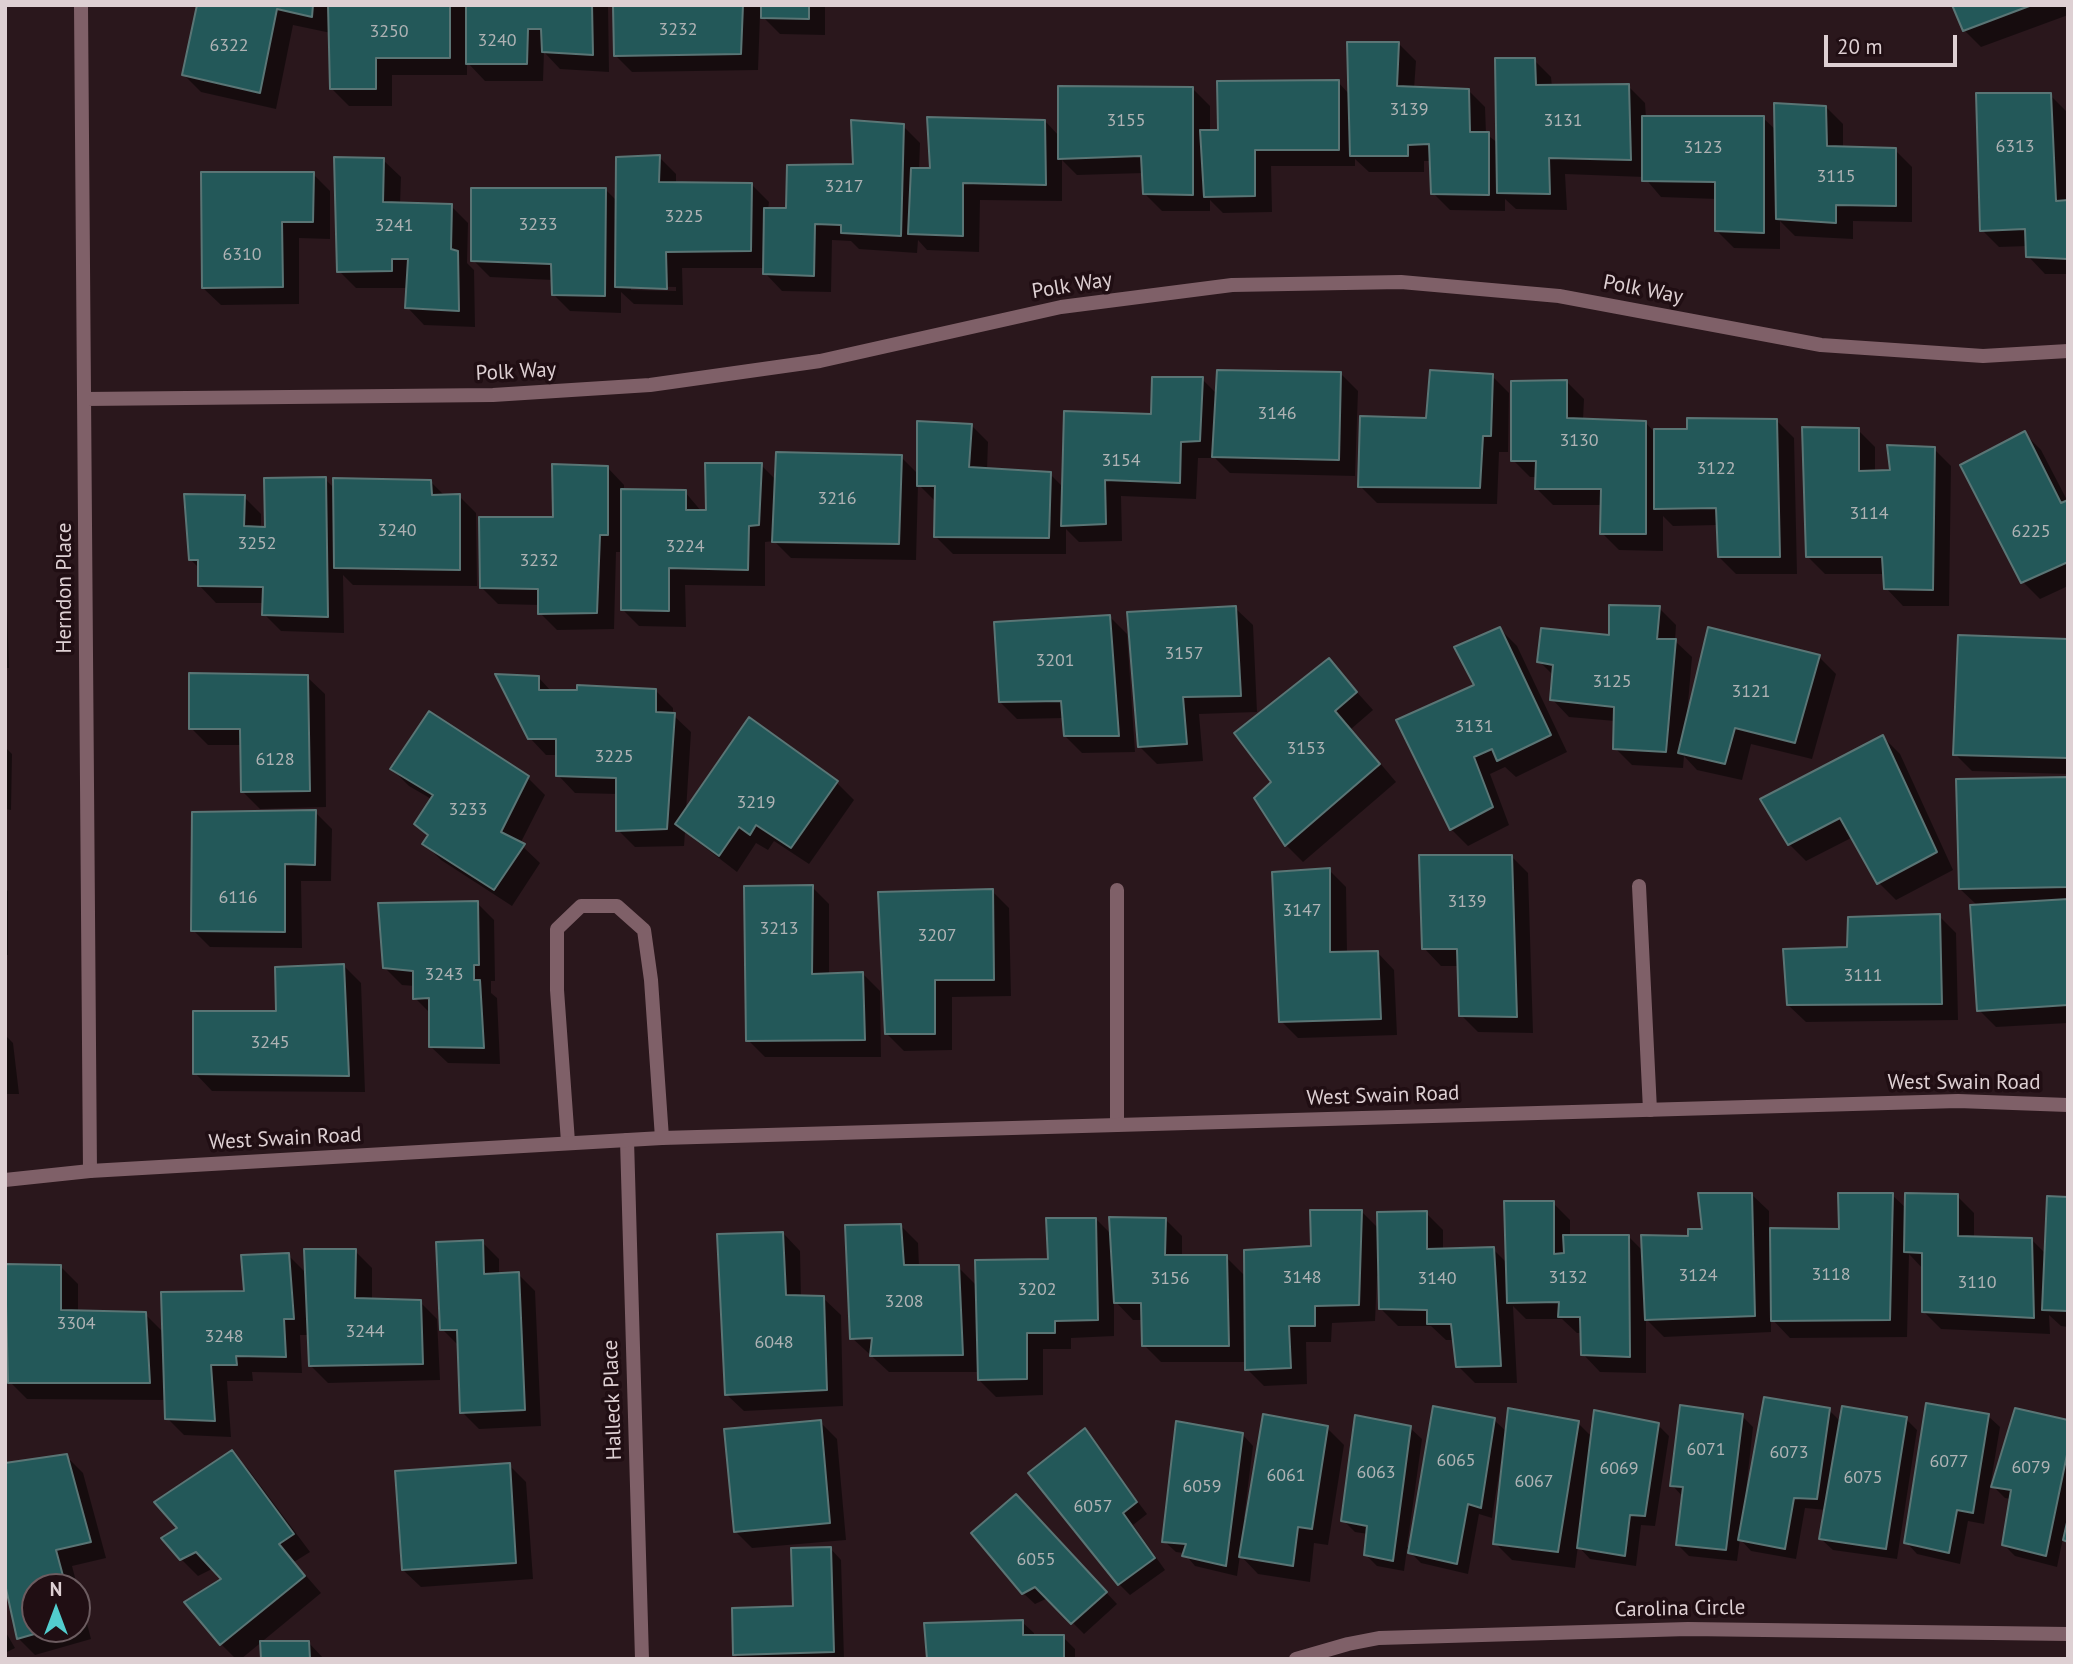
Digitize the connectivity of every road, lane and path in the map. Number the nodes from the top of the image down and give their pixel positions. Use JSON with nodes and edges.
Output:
{"nodes":[{"id":1,"x":81,"y":5,"type":"edge"},
{"id":2,"x":2068,"y":351,"type":"edge"},
{"id":3,"x":85,"y":399,"type":"junction"},
{"id":4,"x":1639,"y":886,"type":"dead end"},
{"id":5,"x":1117,"y":890,"type":"dead end"},
{"id":6,"x":2068,"y":1105,"type":"edge"},
{"id":7,"x":1650,"y":1110,"type":"junction"},
{"id":8,"x":1117,"y":1125,"type":"junction"},
{"id":9,"x":662,"y":1138,"type":"junction"},
{"id":10,"x":627,"y":1140,"type":"junction"},
{"id":11,"x":568,"y":1142,"type":"junction"},
{"id":12,"x":90,"y":1171,"type":"junction"},
{"id":13,"x":5,"y":1180,"type":"edge"},
{"id":14,"x":2068,"y":1634,"type":"edge"},
{"id":15,"x":642,"y":1659,"type":"edge"},
{"id":16,"x":1297,"y":1659,"type":"edge"}],
"edges":[{"from":1,"to":3,"type":"street","name":"Herndon Place"},
{"from":2,"to":3,"type":"street","name":"Polk Way"},
{"from":3,"to":12,"type":"street","name":"Herndon Place"},
{"from":4,"to":7,"type":"street"},
{"from":5,"to":8,"type":"street"},
{"from":6,"to":7,"type":"street","name":"West Swain Road"},
{"from":7,"to":8,"type":"street","name":"West Swain Road"},
{"from":8,"to":9,"type":"street","name":"West Swain Road"},
{"from":9,"to":10,"type":"street","name":"West Swain Road"},
{"from":9,"to":11,"type":"street"},
{"from":10,"to":11,"type":"street","name":"West Swain Road"},
{"from":10,"to":15,"type":"street","name":"Halleck Place"},
{"from":11,"to":12,"type":"street","name":"West Swain Road"},
{"from":12,"to":13,"type":"street","name":"West Swain Road"},
{"from":14,"to":16,"type":"street","name":"Carolina Circle"}]}
